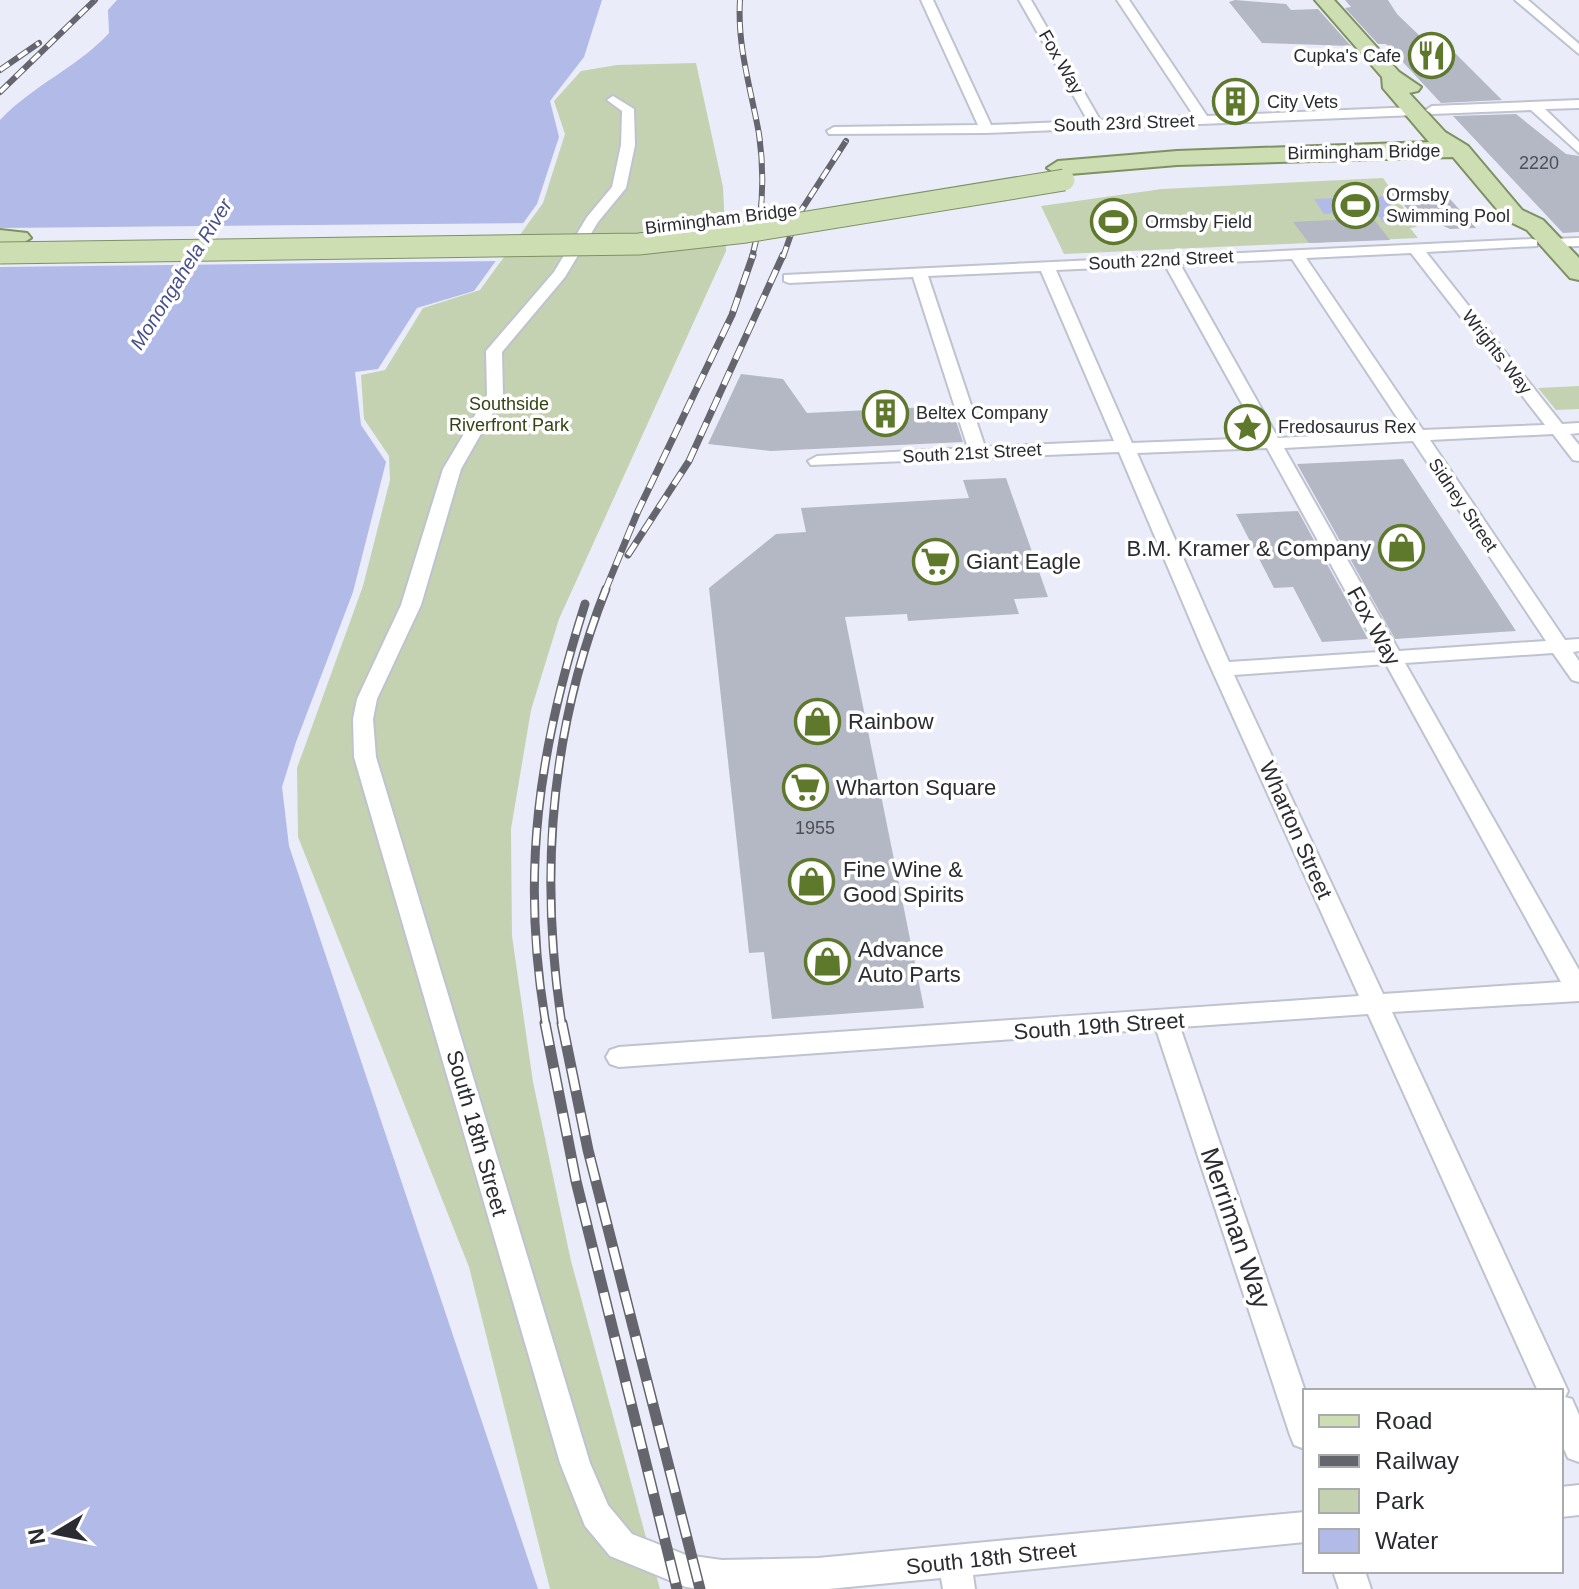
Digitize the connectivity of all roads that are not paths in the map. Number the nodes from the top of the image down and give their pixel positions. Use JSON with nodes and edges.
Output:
{"nodes":[{"id":1,"x":927,"y":0,"type":"edge"},
{"id":2,"x":1025,"y":0,"type":"edge"},
{"id":3,"x":1123,"y":0,"type":"edge"},
{"id":4,"x":1324,"y":0,"type":"edge"},
{"id":5,"x":1521,"y":0,"type":"edge"},
{"id":6,"x":1579,"y":50,"type":"edge"},
{"id":7,"x":613,"y":100,"type":"dead end"},
{"id":8,"x":1579,"y":104,"type":"edge"},
{"id":9,"x":1534,"y":106,"type":"junction"},
{"id":10,"x":1425,"y":116,"type":"junction"},
{"id":11,"x":1203,"y":120,"type":"junction"},
{"id":12,"x":1096,"y":124,"type":"junction"},
{"id":13,"x":986,"y":129,"type":"junction"},
{"id":14,"x":834,"y":131,"type":"dead end"},
{"id":15,"x":1457,"y":149,"type":"junction"},
{"id":16,"x":1579,"y":149,"type":"edge"},
{"id":17,"x":1369,"y":155,"type":"junction"},
{"id":18,"x":1497,"y":194,"type":"junction"},
{"id":19,"x":5,"y":241,"type":"edge"},
{"id":20,"x":1579,"y":242,"type":"edge"},
{"id":21,"x":1542,"y":243,"type":"junction"},
{"id":22,"x":1415,"y":248,"type":"junction"},
{"id":23,"x":1296,"y":254,"type":"junction"},
{"id":24,"x":1170,"y":260,"type":"junction"},
{"id":25,"x":1047,"y":266,"type":"junction"},
{"id":26,"x":919,"y":272,"type":"junction"},
{"id":27,"x":1579,"y":273,"type":"edge"},
{"id":28,"x":789,"y":278,"type":"dead end"},
{"id":29,"x":1579,"y":283,"type":"edge"},
{"id":30,"x":1579,"y":428,"type":"edge"},
{"id":31,"x":1557,"y":429,"type":"junction"},
{"id":32,"x":1416,"y":436,"type":"junction"},
{"id":33,"x":1272,"y":443,"type":"junction"},
{"id":34,"x":1127,"y":448,"type":"junction"},
{"id":35,"x":978,"y":453,"type":"junction"},
{"id":36,"x":1579,"y":456,"type":"edge"},
{"id":37,"x":817,"y":461,"type":"dead end"},
{"id":38,"x":1569,"y":646,"type":"edge"},
{"id":39,"x":1392,"y":657,"type":"junction"},
{"id":40,"x":1223,"y":669,"type":"junction"},
{"id":41,"x":1579,"y":676,"type":"edge"},
{"id":42,"x":1579,"y":991,"type":"edge"},
{"id":43,"x":1373,"y":1004,"type":"junction"},
{"id":44,"x":1166,"y":1022,"type":"junction"},
{"id":45,"x":619,"y":1057,"type":"dead end"},
{"id":46,"x":1552,"y":1389,"type":"edge"},
{"id":47,"x":1563,"y":1413,"type":"edge"},
{"id":48,"x":1303,"y":1429,"type":"edge"},
{"id":49,"x":1579,"y":1448,"type":"edge"},
{"id":50,"x":1303,"y":1527,"type":"edge"},
{"id":51,"x":957,"y":1575,"type":"edge"}],
"edges":[{"from":1,"to":13,"type":"street"},
{"from":2,"to":12,"type":"street","name":"Fox Way"},
{"from":3,"to":11,"type":"street"},
{"from":4,"to":10,"type":"main road"},
{"from":5,"to":6,"type":"street"},
{"from":7,"to":51,"type":"street","name":"South 18th Street"},
{"from":8,"to":9,"type":"street","name":"South 23rd Street"},
{"from":9,"to":10,"type":"street","name":"South 23rd Street"},
{"from":9,"to":16,"type":"street"},
{"from":10,"to":11,"type":"street","name":"South 23rd Street"},
{"from":10,"to":15,"type":"main road"},
{"from":10,"to":17,"type":"main road"},
{"from":11,"to":12,"type":"street","name":"South 23rd Street"},
{"from":12,"to":13,"type":"street","name":"South 23rd Street"},
{"from":13,"to":14,"type":"street","name":"South 23rd Street"},
{"from":15,"to":17,"type":"main road","name":"Birmingham Bridge"},
{"from":15,"to":18,"type":"main road"},
{"from":17,"to":18,"type":"main road"},
{"from":17,"to":19,"type":"main road","name":"Birmingham Bridge","bridge":true},
{"from":18,"to":21,"type":"main road"},
{"from":20,"to":21,"type":"street","name":"South 22nd Street"},
{"from":21,"to":22,"type":"street","name":"South 22nd Street"},
{"from":21,"to":27,"type":"main road"},
{"from":21,"to":29,"type":"main road"},
{"from":22,"to":23,"type":"street","name":"South 22nd Street"},
{"from":22,"to":31,"type":"street","name":"Wrights Way"},
{"from":23,"to":24,"type":"street","name":"South 22nd Street"},
{"from":23,"to":32,"type":"street","name":"Sidney Street"},
{"from":24,"to":25,"type":"street","name":"South 22nd Street"},
{"from":24,"to":33,"type":"street","name":"Fox Way"},
{"from":25,"to":26,"type":"street","name":"South 22nd Street"},
{"from":25,"to":34,"type":"street","name":"Wharton Street"},
{"from":26,"to":28,"type":"street","name":"South 22nd Street"},
{"from":26,"to":35,"type":"street"},
{"from":30,"to":31,"type":"street","name":"South 21st Street"},
{"from":31,"to":32,"type":"street","name":"South 21st Street"},
{"from":31,"to":36,"type":"street","name":"Wrights Way"},
{"from":32,"to":33,"type":"street","name":"South 21st Street"},
{"from":32,"to":38,"type":"street","name":"Sidney Street"},
{"from":33,"to":34,"type":"street","name":"South 21st Street"},
{"from":33,"to":39,"type":"street","name":"Fox Way"},
{"from":34,"to":35,"type":"street","name":"South 21st Street"},
{"from":34,"to":40,"type":"street","name":"Wharton Street"},
{"from":35,"to":37,"type":"street","name":"South 21st Street"},
{"from":38,"to":39,"type":"street"},
{"from":38,"to":41,"type":"street","name":"Sidney Street"},
{"from":39,"to":40,"type":"street"},
{"from":39,"to":42,"type":"street","name":"Fox Way"},
{"from":40,"to":43,"type":"street","name":"Wharton Street"},
{"from":42,"to":43,"type":"street","name":"South 19th Street"},
{"from":43,"to":44,"type":"street","name":"South 19th Street"},
{"from":43,"to":46,"type":"street","name":"Wharton Street"},
{"from":44,"to":45,"type":"street","name":"South 19th Street"},
{"from":44,"to":48,"type":"street","name":"Merriman Way"},
{"from":47,"to":49,"type":"street"},
{"from":50,"to":51,"type":"street","name":"South 18th Street"}]}
